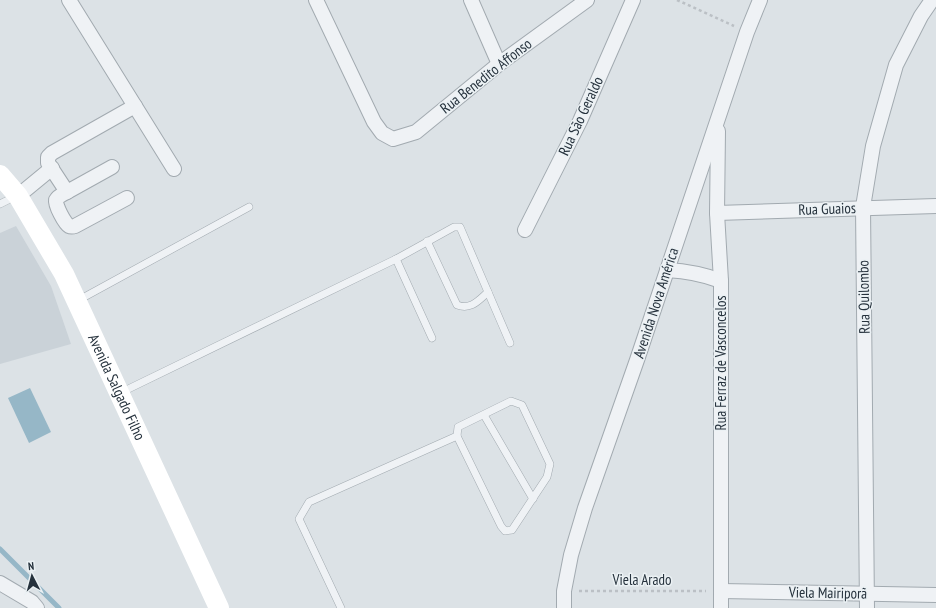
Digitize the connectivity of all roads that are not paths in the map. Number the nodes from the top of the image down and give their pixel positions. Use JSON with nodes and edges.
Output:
{"nodes":[{"id":1,"x":69,"y":0,"type":"edge"},
{"id":2,"x":316,"y":0,"type":"edge"},
{"id":3,"x":471,"y":0,"type":"edge"},
{"id":4,"x":587,"y":0,"type":"edge"},
{"id":5,"x":634,"y":0,"type":"edge"},
{"id":6,"x":760,"y":0,"type":"edge"},
{"id":7,"x":932,"y":0,"type":"edge"},
{"id":8,"x":499,"y":64,"type":"junction"},
{"id":9,"x":135,"y":106,"type":"junction"},
{"id":10,"x":718,"y":119,"type":"junction"},
{"id":11,"x":112,"y":167,"type":"dead end"},
{"id":12,"x":52,"y":168,"type":"junction"},
{"id":13,"x":174,"y":169,"type":"dead end"},
{"id":14,"x":0,"y":175,"type":"edge"},
{"id":15,"x":67,"y":192,"type":"junction"},
{"id":16,"x":127,"y":198,"type":"dead end"},
{"id":17,"x":9,"y":200,"type":"edge"},
{"id":18,"x":936,"y":206,"type":"edge"},
{"id":19,"x":249,"y":207,"type":"dead end"},
{"id":20,"x":863,"y":207,"type":"junction"},
{"id":21,"x":717,"y":213,"type":"junction"},
{"id":22,"x":525,"y":230,"type":"dead end"},
{"id":23,"x":427,"y":242,"type":"junction"},
{"id":24,"x":396,"y":259,"type":"junction"},
{"id":25,"x":666,"y":270,"type":"junction"},
{"id":26,"x":721,"y":281,"type":"junction"},
{"id":27,"x":488,"y":292,"type":"junction"},
{"id":28,"x":76,"y":301,"type":"junction"},
{"id":29,"x":432,"y":338,"type":"dead end"},
{"id":30,"x":510,"y":343,"type":"dead end"},
{"id":31,"x":119,"y":394,"type":"junction"},
{"id":32,"x":484,"y":415,"type":"junction"},
{"id":33,"x":457,"y":436,"type":"junction"},
{"id":34,"x":533,"y":499,"type":"junction"},
{"id":35,"x":0,"y":583,"type":"edge"},
{"id":36,"x":721,"y":591,"type":"junction"},
{"id":37,"x":867,"y":593,"type":"junction"},
{"id":38,"x":936,"y":595,"type":"edge"},
{"id":39,"x":37,"y":608,"type":"edge"},
{"id":40,"x":219,"y":608,"type":"edge"},
{"id":41,"x":341,"y":608,"type":"edge"},
{"id":42,"x":564,"y":608,"type":"edge"},
{"id":43,"x":721,"y":608,"type":"edge"},
{"id":44,"x":867,"y":608,"type":"edge"}],
"edges":[{"from":1,"to":9,"type":"street"},
{"from":2,"to":8,"type":"street","name":"Rua Benedito Affonso"},
{"from":3,"to":8,"type":"street"},
{"from":4,"to":8,"type":"street","name":"Rua Benedito Affonso"},
{"from":5,"to":22,"type":"street","name":"Rua São Geraldo"},
{"from":6,"to":10,"type":"street","name":"Avenida Nova América"},
{"from":7,"to":20,"type":"street","name":"Rua Quilombo"},
{"from":9,"to":12,"type":"street"},
{"from":9,"to":13,"type":"street"},
{"from":10,"to":21,"type":"street","name":"Rua Ferraz de Vasconcelos"},
{"from":10,"to":25,"type":"street","name":"Avenida Nova América"},
{"from":11,"to":15,"type":"street"},
{"from":12,"to":15,"type":"street"},
{"from":12,"to":17,"type":"street"},
{"from":14,"to":17,"type":"main road","name":"Avenida Salgado Filho"},
{"from":15,"to":16,"type":"street"},
{"from":17,"to":28,"type":"main road","name":"Avenida Salgado Filho"},
{"from":18,"to":20,"type":"street","name":"Rua Guaios"},
{"from":19,"to":28,"type":"lane"},
{"from":20,"to":21,"type":"street","name":"Rua Guaios"},
{"from":20,"to":37,"type":"street","name":"Rua Quilombo"},
{"from":21,"to":26,"type":"street","name":"Rua Ferraz de Vasconcelos"},
{"from":23,"to":24,"type":"lane"},
{"from":23,"to":27,"type":"lane"},
{"from":23,"to":27,"type":"lane"},
{"from":24,"to":29,"type":"lane"},
{"from":24,"to":31,"type":"lane"},
{"from":25,"to":26,"type":"street"},
{"from":25,"to":42,"type":"street","name":"Avenida Nova América"},
{"from":26,"to":36,"type":"street","name":"Rua Ferraz de Vasconcelos"},
{"from":27,"to":30,"type":"lane"},
{"from":28,"to":31,"type":"main road","name":"Avenida Salgado Filho"},
{"from":31,"to":40,"type":"main road","name":"Avenida Salgado Filho"},
{"from":32,"to":33,"type":"lane"},
{"from":32,"to":34,"type":"lane"},
{"from":32,"to":34,"type":"lane"},
{"from":33,"to":34,"type":"lane"},
{"from":33,"to":41,"type":"lane"},
{"from":35,"to":39,"type":"street"},
{"from":36,"to":37,"type":"street","name":"Viela Mairiporã"},
{"from":36,"to":43,"type":"street","name":"Rua Ferraz de Vasconcelos"},
{"from":37,"to":38,"type":"street","name":"Viela Mairiporã"},
{"from":37,"to":44,"type":"street","name":"Rua Quilombo"}]}
